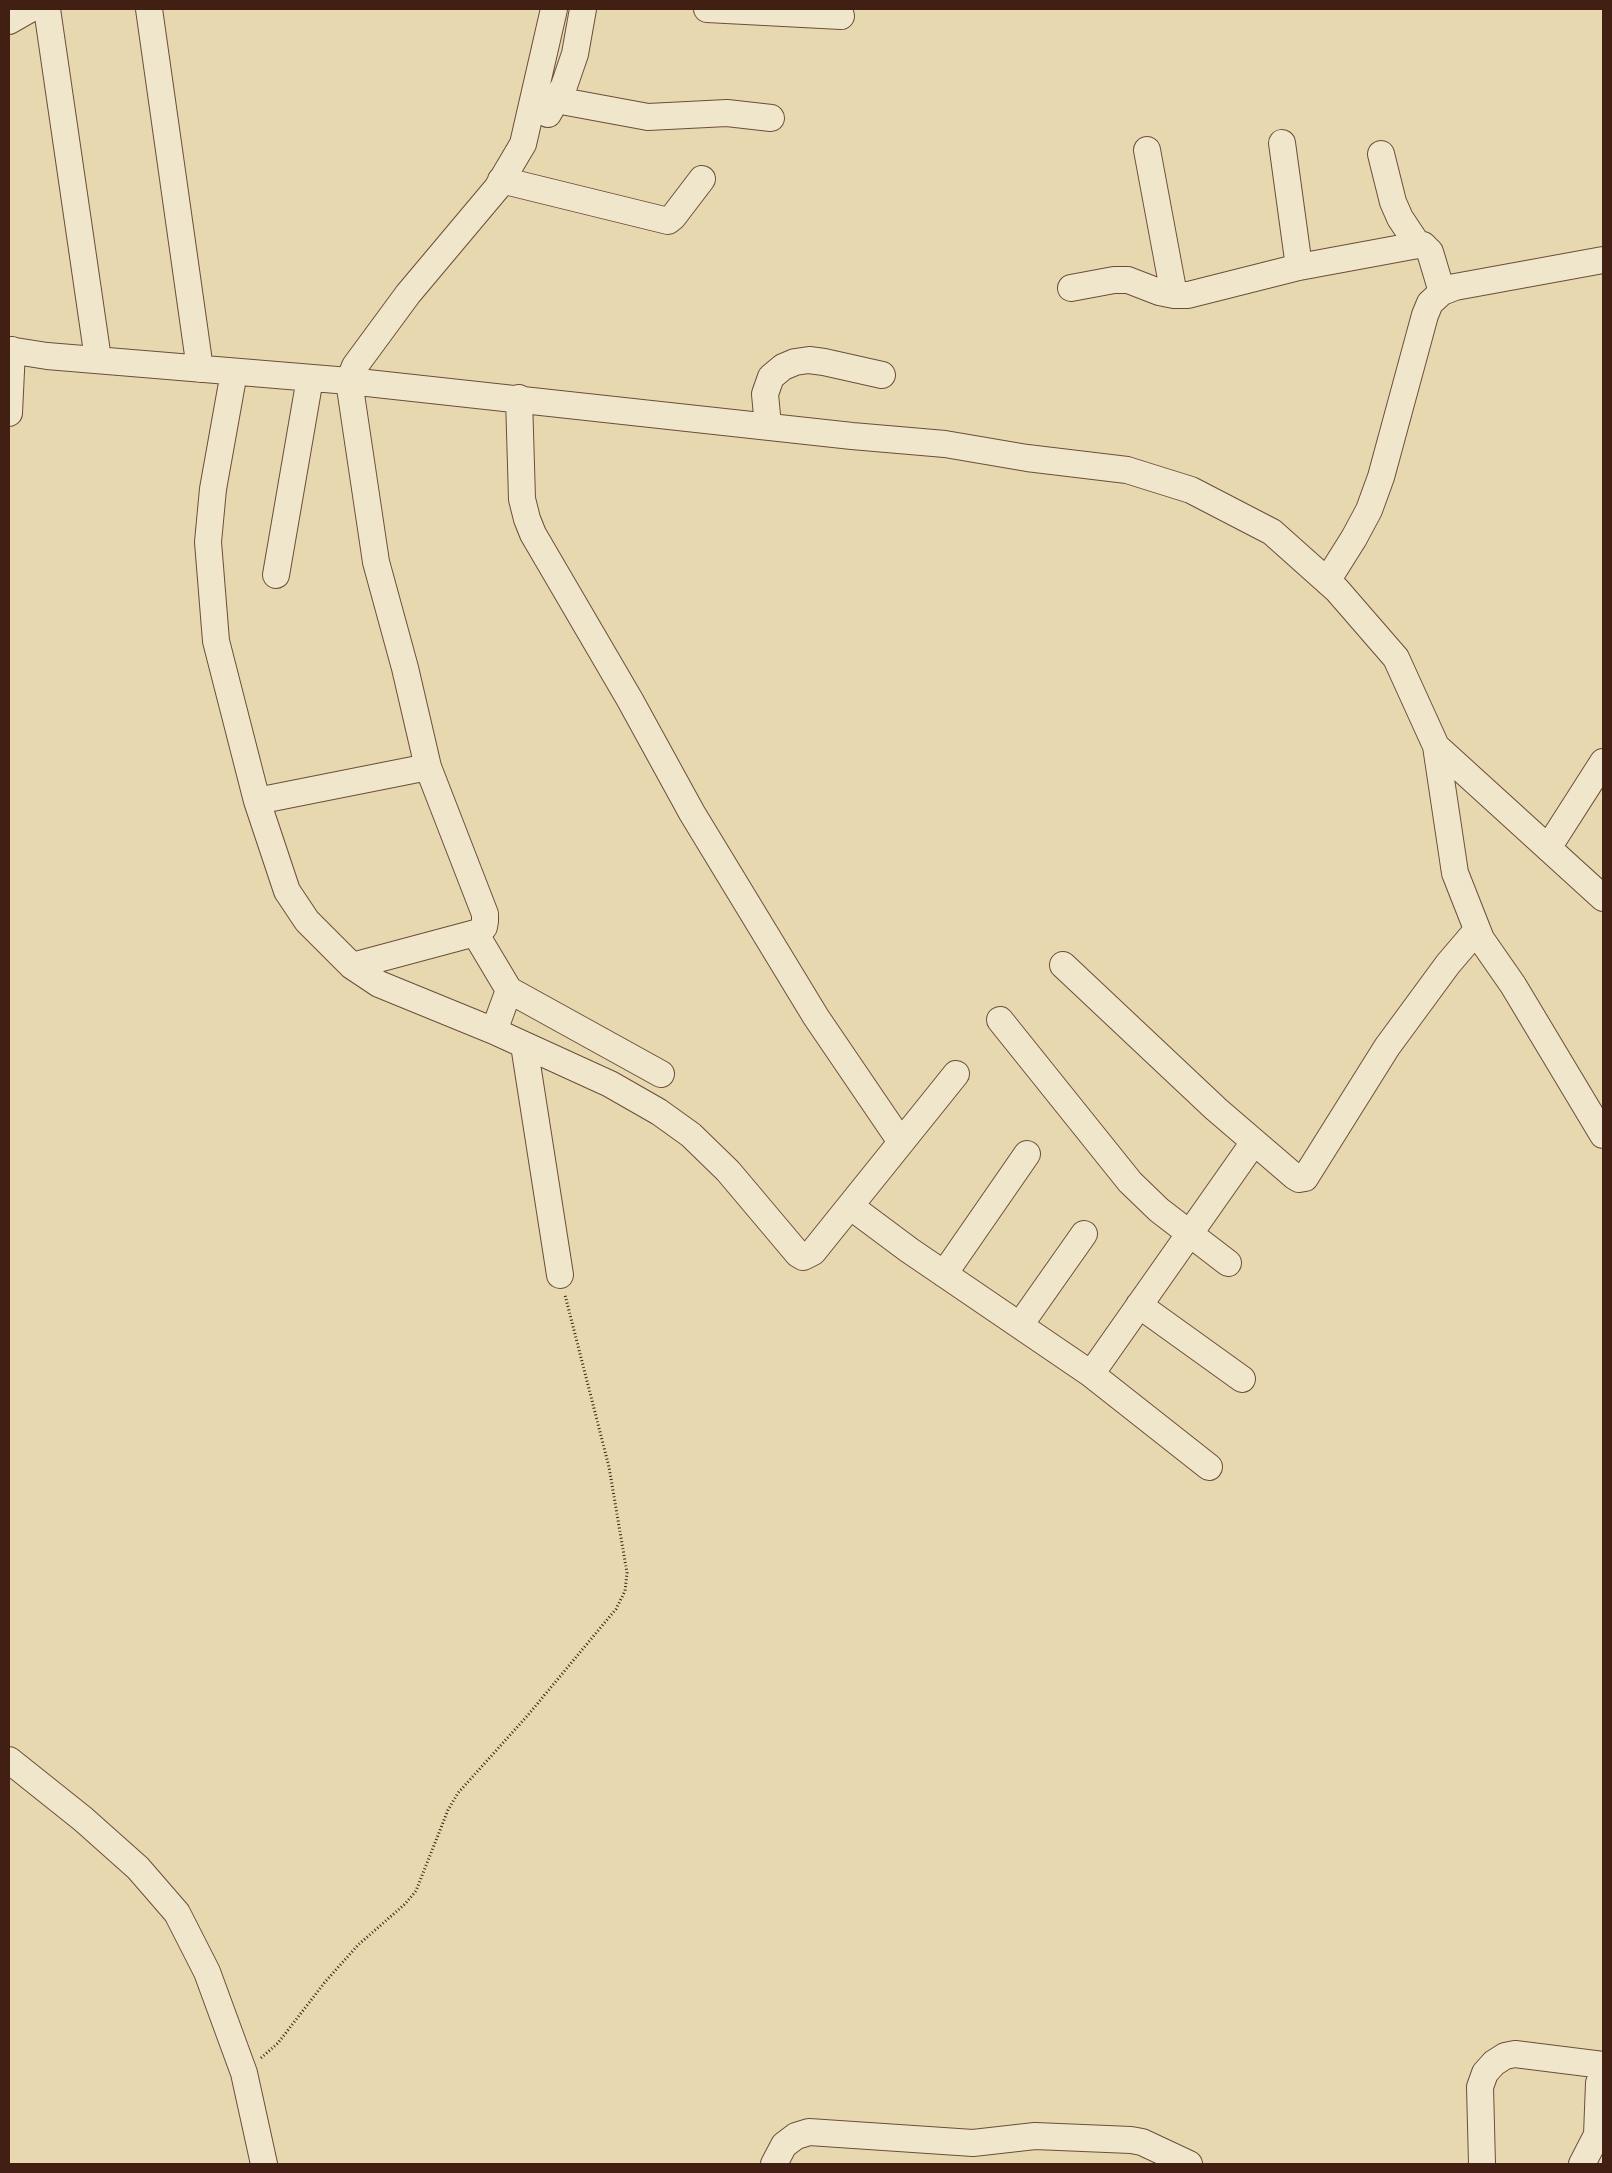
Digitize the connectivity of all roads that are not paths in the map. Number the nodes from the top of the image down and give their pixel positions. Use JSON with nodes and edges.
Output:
{"nodes":[{"id":1,"x":30,"y":9,"type":"edge"},
{"id":2,"x":47,"y":9,"type":"edge"},
{"id":3,"x":149,"y":9,"type":"edge"},
{"id":4,"x":554,"y":9,"type":"edge"},
{"id":5,"x":583,"y":9,"type":"edge"},
{"id":6,"x":708,"y":9,"type":"edge"},
{"id":7,"x":841,"y":16,"type":"dead end"},
{"id":8,"x":9,"y":21,"type":"edge"},
{"id":9,"x":556,"y":100,"type":"junction"},
{"id":10,"x":771,"y":118,"type":"dead end"},
{"id":11,"x":1282,"y":143,"type":"dead end"},
{"id":12,"x":523,"y":144,"type":"junction"},
{"id":13,"x":1147,"y":150,"type":"dead end"},
{"id":14,"x":1381,"y":154,"type":"dead end"},
{"id":15,"x":702,"y":179,"type":"dead end"},
{"id":16,"x":501,"y":180,"type":"junction"},
{"id":17,"x":1418,"y":245,"type":"junction"},
{"id":18,"x":1603,"y":260,"type":"edge"},
{"id":19,"x":1299,"y":267,"type":"junction"},
{"id":20,"x":1071,"y":288,"type":"dead end"},
{"id":21,"x":1442,"y":292,"type":"junction"},
{"id":22,"x":1174,"y":295,"type":"junction"},
{"id":23,"x":10,"y":350,"type":"edge"},
{"id":24,"x":98,"y":359,"type":"junction"},
{"id":25,"x":200,"y":368,"type":"junction"},
{"id":26,"x":234,"y":372,"type":"junction"},
{"id":27,"x":882,"y":375,"type":"dead end"},
{"id":28,"x":310,"y":378,"type":"junction"},
{"id":29,"x":349,"y":381,"type":"junction"},
{"id":30,"x":518,"y":398,"type":"junction"},
{"id":31,"x":9,"y":414,"type":"edge"},
{"id":32,"x":768,"y":426,"type":"junction"},
{"id":33,"x":276,"y":575,"type":"dead end"},
{"id":34,"x":1327,"y":581,"type":"junction"},
{"id":35,"x":1436,"y":746,"type":"junction"},
{"id":36,"x":1603,"y":762,"type":"edge"},
{"id":37,"x":428,"y":766,"type":"junction"},
{"id":38,"x":257,"y":802,"type":"junction"},
{"id":39,"x":1548,"y":848,"type":"junction"},
{"id":40,"x":1603,"y":898,"type":"edge"},
{"id":41,"x":1477,"y":930,"type":"junction"},
{"id":42,"x":475,"y":933,"type":"junction"},
{"id":43,"x":1063,"y":965,"type":"dead end"},
{"id":44,"x":352,"y":966,"type":"junction"},
{"id":45,"x":509,"y":990,"type":"junction"},
{"id":46,"x":1000,"y":1020,"type":"dead end"},
{"id":47,"x":494,"y":1031,"type":"junction"},
{"id":48,"x":524,"y":1045,"type":"junction"},
{"id":49,"x":661,"y":1074,"type":"dead end"},
{"id":50,"x":956,"y":1074,"type":"dead end"},
{"id":51,"x":1603,"y":1135,"type":"edge"},
{"id":52,"x":901,"y":1142,"type":"junction"},
{"id":53,"x":1254,"y":1142,"type":"junction"},
{"id":54,"x":1027,"y":1154,"type":"dead end"},
{"id":55,"x":850,"y":1206,"type":"junction"},
{"id":56,"x":1084,"y":1234,"type":"dead end"},
{"id":57,"x":1189,"y":1235,"type":"junction"},
{"id":58,"x":1228,"y":1263,"type":"dead end"},
{"id":59,"x":944,"y":1274,"type":"junction"},
{"id":60,"x":560,"y":1275,"type":"road end"},
{"id":61,"x":1139,"y":1305,"type":"junction"},
{"id":62,"x":1020,"y":1324,"type":"junction"},
{"id":63,"x":1091,"y":1374,"type":"junction"},
{"id":64,"x":1242,"y":1379,"type":"dead end"},
{"id":65,"x":1208,"y":1467,"type":"dead end"},
{"id":66,"x":9,"y":1760,"type":"edge"},
{"id":67,"x":1603,"y":2066,"type":"edge"},
{"id":68,"x":1603,"y":2072,"type":"edge"},
{"id":69,"x":264,"y":2164,"type":"edge"},
{"id":70,"x":774,"y":2164,"type":"edge"},
{"id":71,"x":1189,"y":2164,"type":"edge"},
{"id":72,"x":1482,"y":2164,"type":"edge"},
{"id":73,"x":1582,"y":2164,"type":"edge"}],
"edges":[{"from":1,"to":8,"type":"street"},
{"from":2,"to":24,"type":"street"},
{"from":3,"to":25,"type":"street"},
{"from":4,"to":12,"type":"street"},
{"from":5,"to":9,"type":"street"},
{"from":6,"to":7,"type":"street"},
{"from":9,"to":10,"type":"street"},
{"from":9,"to":12,"type":"street"},
{"from":11,"to":19,"type":"street"},
{"from":12,"to":16,"type":"street"},
{"from":13,"to":22,"type":"street"},
{"from":14,"to":17,"type":"street"},
{"from":15,"to":16,"type":"street"},
{"from":16,"to":29,"type":"street"},
{"from":17,"to":19,"type":"street"},
{"from":17,"to":21,"type":"street"},
{"from":18,"to":21,"type":"street"},
{"from":19,"to":22,"type":"street"},
{"from":20,"to":22,"type":"street"},
{"from":21,"to":34,"type":"street"},
{"from":23,"to":24,"type":"street"},
{"from":23,"to":31,"type":"street"},
{"from":24,"to":25,"type":"street"},
{"from":25,"to":26,"type":"street"},
{"from":26,"to":28,"type":"street"},
{"from":26,"to":38,"type":"street"},
{"from":27,"to":32,"type":"street"},
{"from":28,"to":29,"type":"street"},
{"from":28,"to":33,"type":"street"},
{"from":29,"to":30,"type":"street"},
{"from":29,"to":37,"type":"street"},
{"from":30,"to":32,"type":"street"},
{"from":30,"to":52,"type":"street"},
{"from":32,"to":34,"type":"street"},
{"from":34,"to":35,"type":"street"},
{"from":35,"to":39,"type":"street"},
{"from":35,"to":41,"type":"street"},
{"from":36,"to":39,"type":"street"},
{"from":37,"to":38,"type":"street"},
{"from":37,"to":42,"type":"street"},
{"from":38,"to":44,"type":"street"},
{"from":39,"to":40,"type":"street"},
{"from":41,"to":51,"type":"street"},
{"from":41,"to":53,"type":"street"},
{"from":42,"to":44,"type":"street"},
{"from":42,"to":45,"type":"street"},
{"from":43,"to":53,"type":"street"},
{"from":44,"to":47,"type":"street"},
{"from":45,"to":47,"type":"street"},
{"from":45,"to":49,"type":"street"},
{"from":46,"to":57,"type":"street"},
{"from":47,"to":48,"type":"street"},
{"from":48,"to":55,"type":"street"},
{"from":48,"to":60,"type":"street"},
{"from":50,"to":52,"type":"street"},
{"from":52,"to":55,"type":"street"},
{"from":53,"to":57,"type":"street"},
{"from":54,"to":59,"type":"street"},
{"from":55,"to":59,"type":"street"},
{"from":56,"to":62,"type":"street"},
{"from":57,"to":58,"type":"street"},
{"from":57,"to":61,"type":"street"},
{"from":59,"to":62,"type":"street"},
{"from":61,"to":63,"type":"street"},
{"from":61,"to":64,"type":"street"},
{"from":62,"to":63,"type":"street"},
{"from":63,"to":65,"type":"street"},
{"from":66,"to":69,"type":"street"},
{"from":67,"to":72,"type":"street"},
{"from":68,"to":73,"type":"street"},
{"from":70,"to":71,"type":"street"}]}
